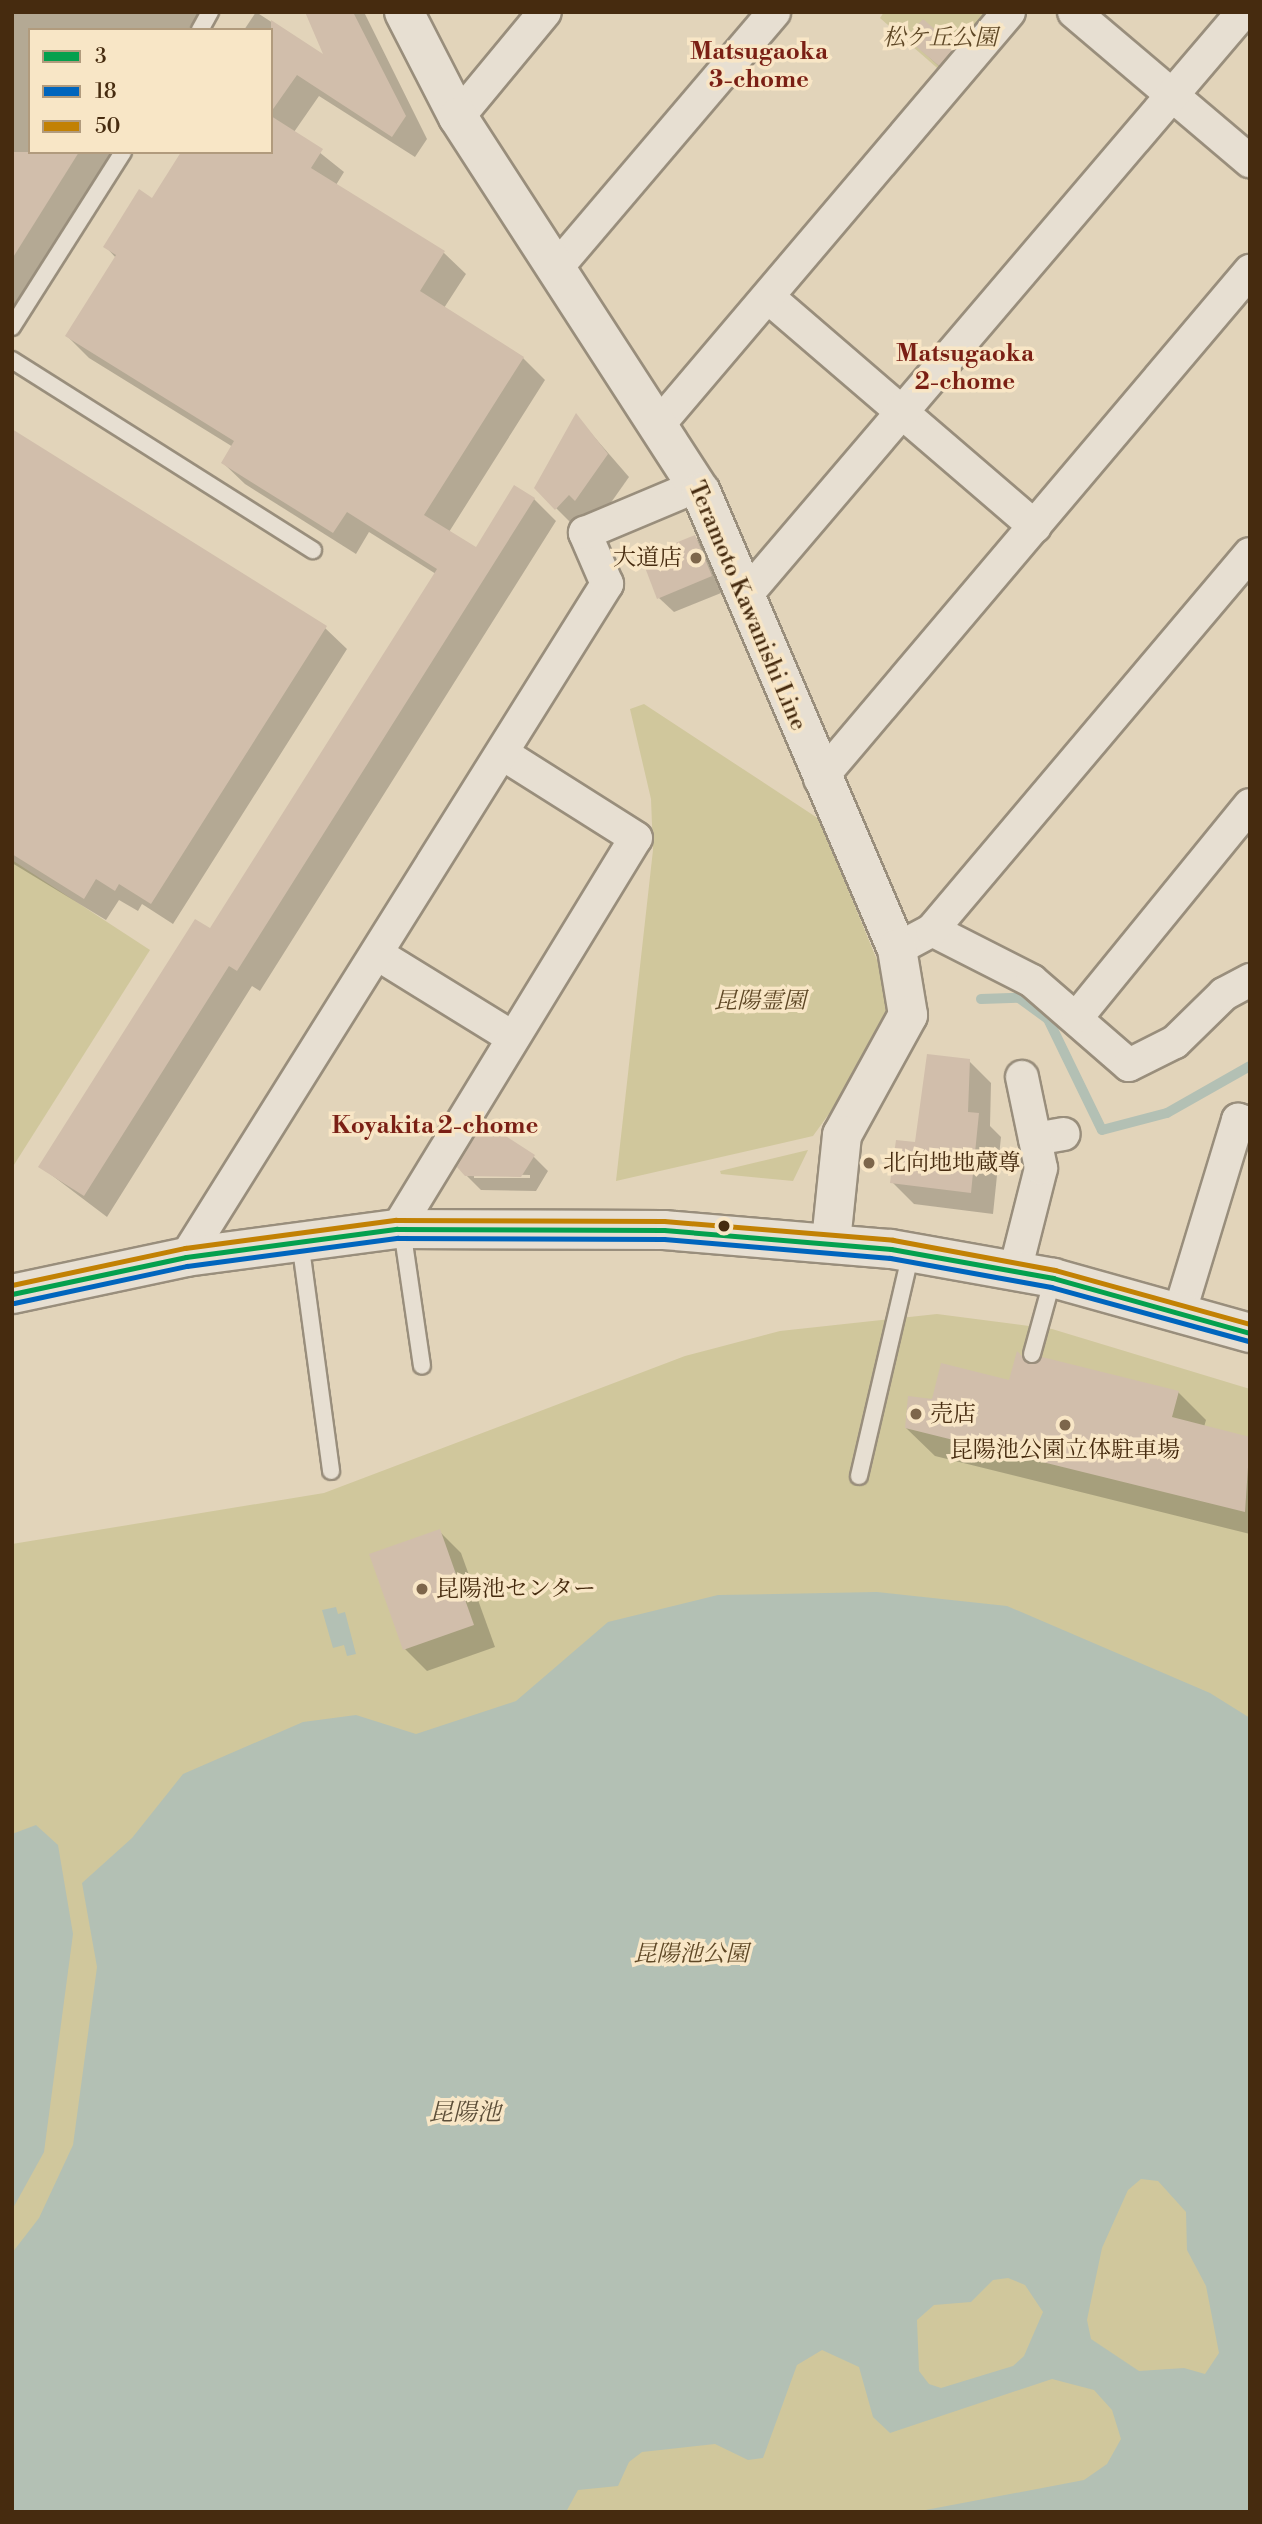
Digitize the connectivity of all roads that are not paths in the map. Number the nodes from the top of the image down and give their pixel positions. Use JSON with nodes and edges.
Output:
{"nodes":[{"id":1,"x":210,"y":12,"type":"edge"},
{"id":2,"x":404,"y":12,"type":"edge"},
{"id":3,"x":545,"y":12,"type":"edge"},
{"id":4,"x":774,"y":12,"type":"edge"},
{"id":5,"x":1009,"y":12,"type":"edge"},
{"id":6,"x":1074,"y":12,"type":"edge"},
{"id":7,"x":1244,"y":12,"type":"edge"},
{"id":8,"x":1250,"y":17,"type":"edge"},
{"id":9,"x":201,"y":28,"type":"edge"},
{"id":10,"x":1172,"y":95,"type":"junction"},
{"id":11,"x":458,"y":117,"type":"junction"},
{"id":12,"x":122,"y":154,"type":"edge"},
{"id":13,"x":1250,"y":161,"type":"edge"},
{"id":14,"x":559,"y":265,"type":"junction"},
{"id":15,"x":1250,"y":271,"type":"edge"},
{"id":16,"x":768,"y":297,"type":"junction"},
{"id":17,"x":12,"y":327,"type":"edge"},
{"id":18,"x":12,"y":360,"type":"edge"},
{"id":19,"x":901,"y":412,"type":"junction"},
{"id":20,"x":660,"y":423,"type":"junction"},
{"id":21,"x":697,"y":486,"type":"junction"},
{"id":22,"x":1035,"y":527,"type":"junction"},
{"id":23,"x":313,"y":550,"type":"dead end"},
{"id":24,"x":1250,"y":554,"type":"edge"},
{"id":25,"x":746,"y":595,"type":"junction"},
{"id":26,"x":503,"y":754,"type":"junction"},
{"id":27,"x":820,"y":779,"type":"junction"},
{"id":28,"x":1250,"y":805,"type":"edge"},
{"id":29,"x":932,"y":930,"type":"junction"},
{"id":30,"x":897,"y":948,"type":"junction"},
{"id":31,"x":379,"y":955,"type":"junction"},
{"id":32,"x":1250,"y":980,"type":"edge"},
{"id":33,"x":1078,"y":1016,"type":"junction"},
{"id":34,"x":510,"y":1036,"type":"junction"},
{"id":35,"x":1022,"y":1077,"type":"dead end"},
{"id":36,"x":1250,"y":1123,"type":"edge"},
{"id":37,"x":400,"y":1229,"type":"junction"},
{"id":38,"x":300,"y":1240,"type":"junction"},
{"id":39,"x":831,"y":1242,"type":"junction"},
{"id":40,"x":911,"y":1252,"type":"junction"},
{"id":41,"x":186,"y":1257,"type":"junction"},
{"id":42,"x":1015,"y":1271,"type":"junction"},
{"id":43,"x":1053,"y":1278,"type":"junction"},
{"id":44,"x":12,"y":1294,"type":"edge"},
{"id":45,"x":1180,"y":1311,"type":"junction"},
{"id":46,"x":1250,"y":1333,"type":"edge"},
{"id":47,"x":1032,"y":1354,"type":"dead end"},
{"id":48,"x":422,"y":1367,"type":"dead end"},
{"id":49,"x":331,"y":1471,"type":"dead end"},
{"id":50,"x":859,"y":1476,"type":"dead end"}],
"edges":[{"from":1,"to":9,"type":"lane"},
{"from":2,"to":11,"type":"main road","name":"Teramoto Kawanishi Line"},
{"from":3,"to":11,"type":"street"},
{"from":4,"to":14,"type":"street"},
{"from":5,"to":16,"type":"street"},
{"from":6,"to":10,"type":"street"},
{"from":7,"to":8,"type":"street"},
{"from":7,"to":10,"type":"street"},
{"from":10,"to":13,"type":"street"},
{"from":10,"to":19,"type":"street"},
{"from":11,"to":14,"type":"main road","name":"Teramoto Kawanishi Line"},
{"from":12,"to":17,"type":"lane"},
{"from":14,"to":20,"type":"main road","name":"Teramoto Kawanishi Line"},
{"from":15,"to":22,"type":"street"},
{"from":16,"to":19,"type":"street"},
{"from":16,"to":20,"type":"street"},
{"from":18,"to":23,"type":"lane"},
{"from":19,"to":22,"type":"street"},
{"from":19,"to":25,"type":"street"},
{"from":20,"to":21,"type":"main road","name":"Teramoto Kawanishi Line"},
{"from":21,"to":25,"type":"main road","name":"Teramoto Kawanishi Line"},
{"from":21,"to":26,"type":"street"},
{"from":22,"to":27,"type":"street"},
{"from":24,"to":29,"type":"street"},
{"from":25,"to":27,"type":"main road","name":"Teramoto Kawanishi Line"},
{"from":26,"to":31,"type":"street"},
{"from":26,"to":34,"type":"street"},
{"from":27,"to":30,"type":"main road","name":"Teramoto Kawanishi Line"},
{"from":28,"to":33,"type":"street"},
{"from":29,"to":30,"type":"street"},
{"from":29,"to":33,"type":"street"},
{"from":30,"to":39,"type":"main road","name":"Teramoto Kawanishi Line"},
{"from":31,"to":34,"type":"street"},
{"from":31,"to":41,"type":"street"},
{"from":32,"to":33,"type":"street"},
{"from":34,"to":37,"type":"street"},
{"from":35,"to":42,"type":"street"},
{"from":36,"to":45,"type":"street"},
{"from":37,"to":38,"type":"main road"},
{"from":37,"to":39,"type":"main road"},
{"from":37,"to":48,"type":"lane"},
{"from":38,"to":41,"type":"main road"},
{"from":38,"to":49,"type":"lane"},
{"from":39,"to":40,"type":"main road"},
{"from":40,"to":42,"type":"main road"},
{"from":40,"to":50,"type":"lane"},
{"from":41,"to":44,"type":"main road"},
{"from":42,"to":43,"type":"main road"},
{"from":43,"to":45,"type":"main road"},
{"from":43,"to":47,"type":"lane"},
{"from":45,"to":46,"type":"main road"}]}
